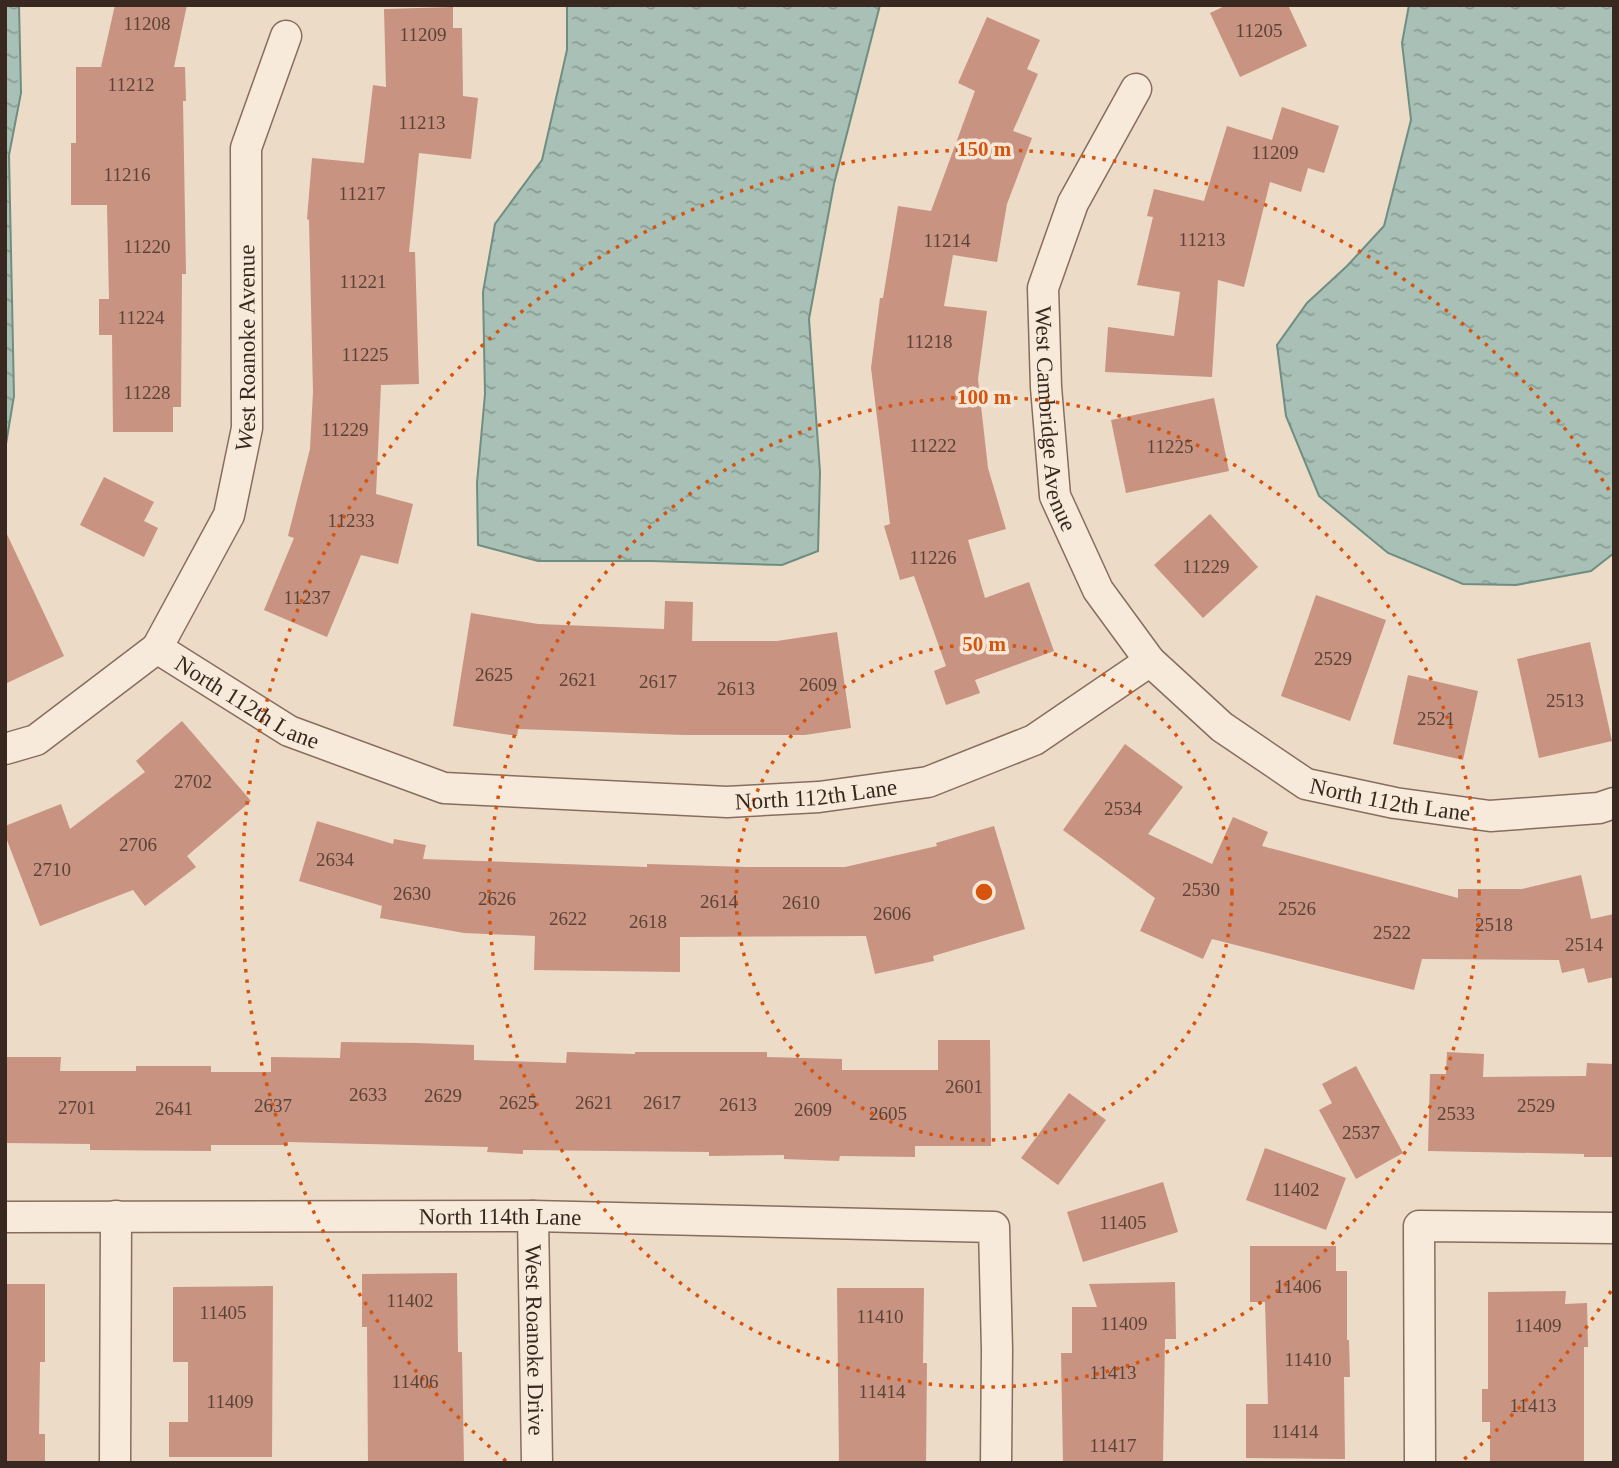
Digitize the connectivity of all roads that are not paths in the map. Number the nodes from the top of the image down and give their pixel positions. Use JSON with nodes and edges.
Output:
{"nodes":[{"id":1,"x":286,"y":36,"type":"dead end"},
{"id":2,"x":1136,"y":89,"type":"dead end"},
{"id":3,"x":157,"y":648,"type":"junction"},
{"id":4,"x":1150,"y":661,"type":"junction"},
{"id":5,"x":5,"y":749,"type":"edge"},
{"id":6,"x":1614,"y":803,"type":"edge"},
{"id":7,"x":5,"y":1216,"type":"edge"},
{"id":8,"x":116,"y":1216,"type":"junction"},
{"id":9,"x":533,"y":1216,"type":"junction"},
{"id":10,"x":1614,"y":1228,"type":"edge"},
{"id":11,"x":115,"y":1463,"type":"edge"},
{"id":12,"x":537,"y":1463,"type":"edge"},
{"id":13,"x":996,"y":1463,"type":"edge"},
{"id":14,"x":1420,"y":1463,"type":"edge"}],
"edges":[{"from":1,"to":3,"type":"street","name":"West Roanoke Avenue"},
{"from":2,"to":4,"type":"street","name":"West Cambridge Avenue"},
{"from":3,"to":4,"type":"street","name":"North 112th Lane"},
{"from":3,"to":5,"type":"street","name":"North 112th Lane"},
{"from":4,"to":6,"type":"street","name":"North 112th Lane"},
{"from":7,"to":8,"type":"street","name":"North 114th Lane"},
{"from":8,"to":9,"type":"street","name":"North 114th Lane"},
{"from":8,"to":11,"type":"street"},
{"from":9,"to":12,"type":"street","name":"West Roanoke Drive"},
{"from":9,"to":13,"type":"street","name":"North 114th Lane"},
{"from":10,"to":14,"type":"street"}]}
